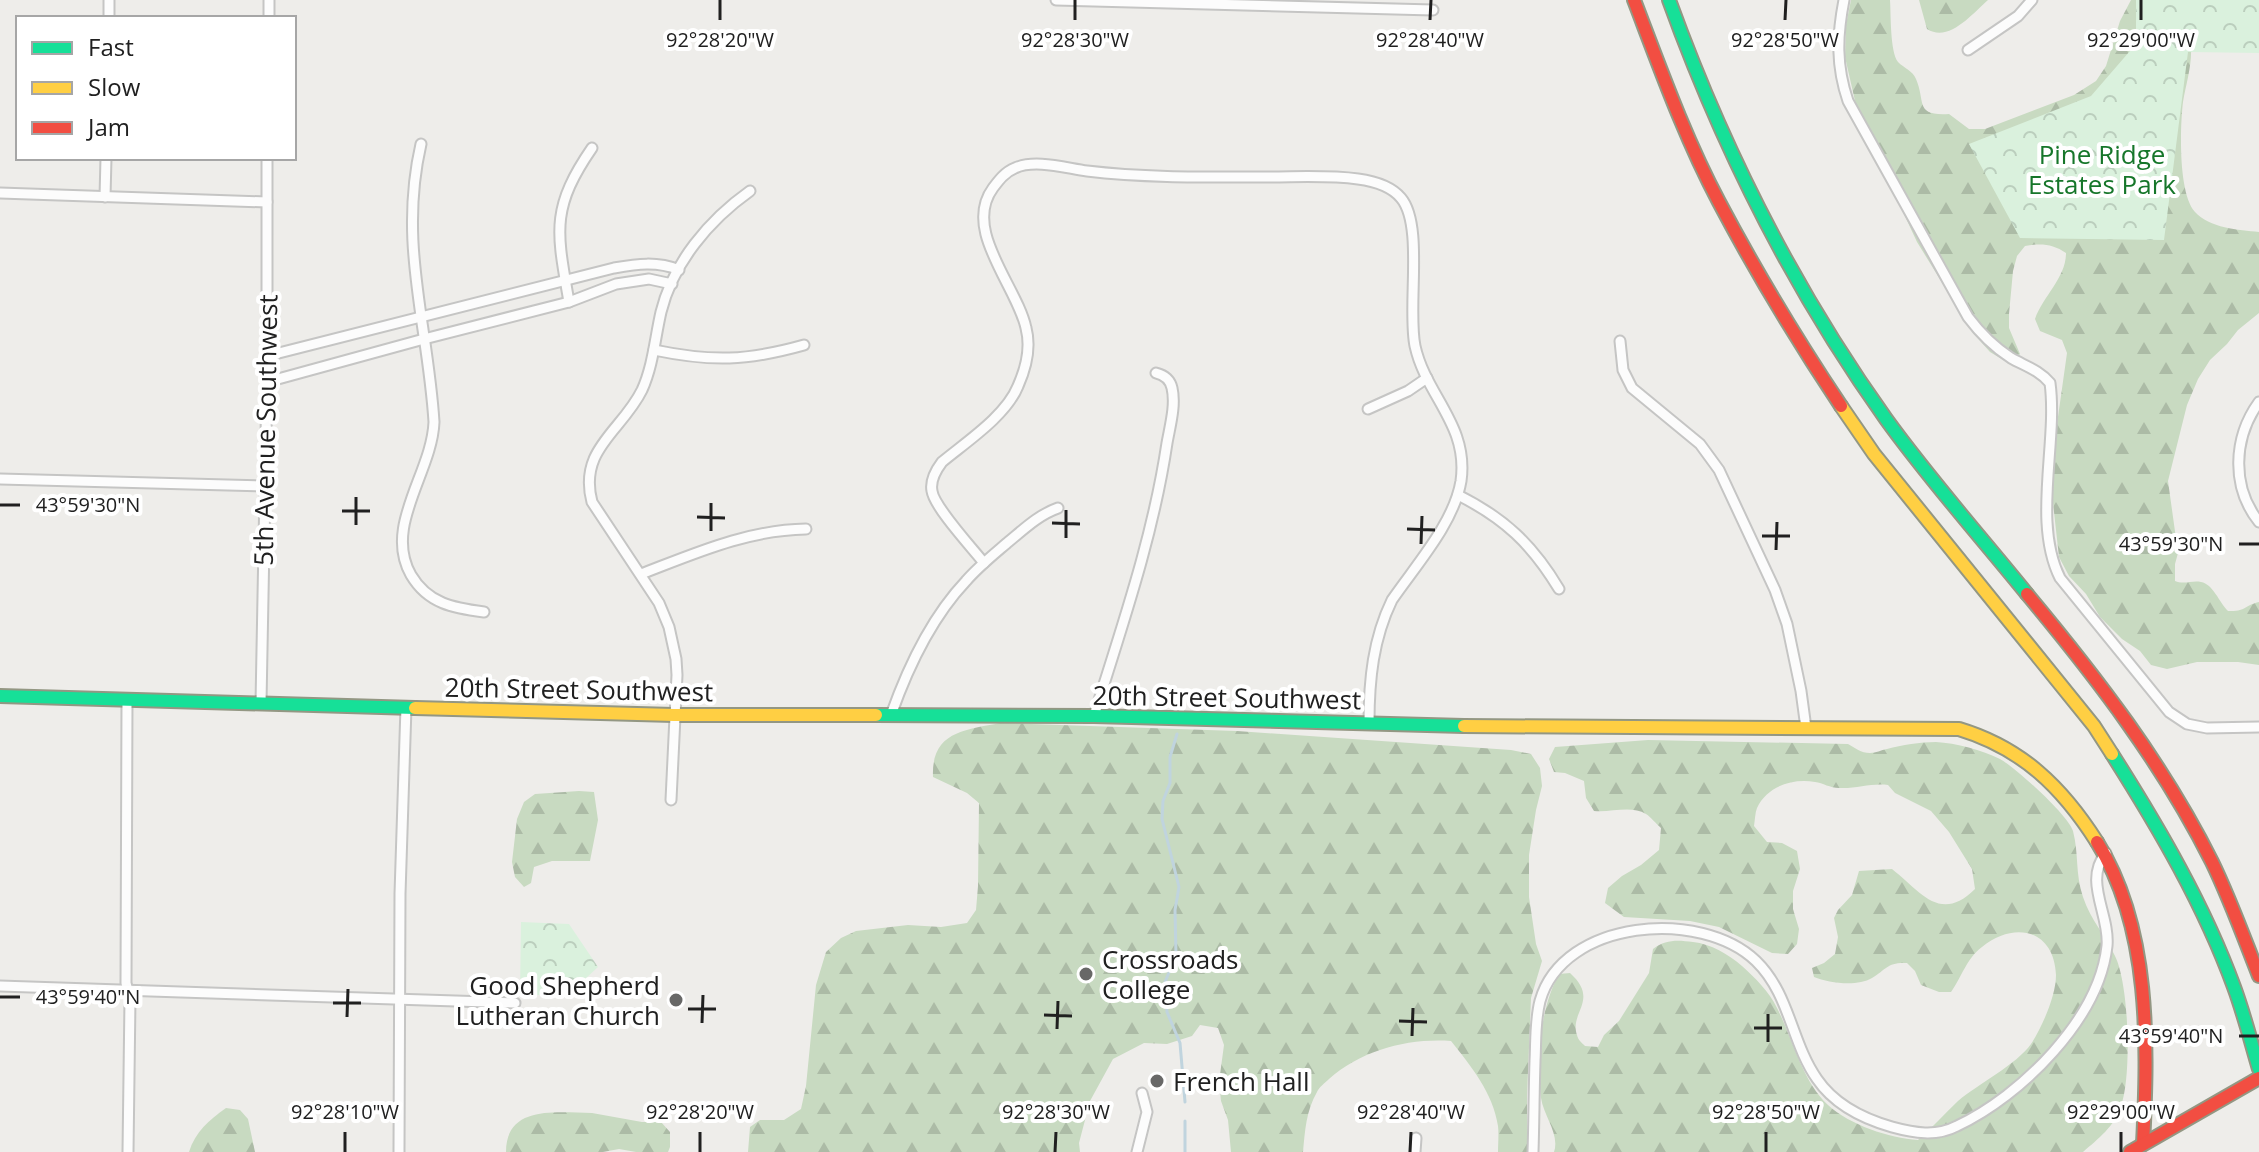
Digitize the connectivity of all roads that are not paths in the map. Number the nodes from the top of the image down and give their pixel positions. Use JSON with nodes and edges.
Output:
{"nodes":[{"id":1,"x":1056,"y":0,"type":"edge"},
{"id":2,"x":1634,"y":0,"type":"edge"},
{"id":3,"x":1669,"y":0,"type":"edge"},
{"id":4,"x":1844,"y":0,"type":"edge"},
{"id":5,"x":2032,"y":0,"type":"edge"},
{"id":6,"x":1154,"y":1,"type":"edge"},
{"id":7,"x":1433,"y":10,"type":"dead end"},
{"id":8,"x":1968,"y":50,"type":"dead end"},
{"id":9,"x":421,"y":144,"type":"dead end"},
{"id":10,"x":592,"y":148,"type":"dead end"},
{"id":11,"x":106,"y":160,"type":"edge"},
{"id":12,"x":267,"y":160,"type":"edge"},
{"id":13,"x":750,"y":191,"type":"dead end"},
{"id":14,"x":0,"y":193,"type":"edge"},
{"id":15,"x":105,"y":197,"type":"junction"},
{"id":16,"x":267,"y":202,"type":"junction"},
{"id":17,"x":679,"y":270,"type":"junction"},
{"id":18,"x":566,"y":282,"type":"junction"},
{"id":19,"x":672,"y":284,"type":"junction"},
{"id":20,"x":569,"y":302,"type":"junction"},
{"id":21,"x":420,"y":318,"type":"junction"},
{"id":22,"x":424,"y":339,"type":"junction"},
{"id":23,"x":1620,"y":341,"type":"dead end"},
{"id":24,"x":804,"y":345,"type":"dead end"},
{"id":25,"x":654,"y":350,"type":"junction"},
{"id":26,"x":267,"y":356,"type":"junction"},
{"id":27,"x":1156,"y":373,"type":"dead end"},
{"id":28,"x":1427,"y":378,"type":"junction"},
{"id":29,"x":267,"y":382,"type":"junction"},
{"id":30,"x":2259,"y":402,"type":"edge"},
{"id":31,"x":1368,"y":409,"type":"dead end"},
{"id":32,"x":0,"y":479,"type":"edge"},
{"id":33,"x":264,"y":486,"type":"junction"},
{"id":34,"x":1458,"y":495,"type":"junction"},
{"id":35,"x":1058,"y":508,"type":"dead end"},
{"id":36,"x":2259,"y":522,"type":"edge"},
{"id":37,"x":806,"y":529,"type":"dead end"},
{"id":38,"x":984,"y":563,"type":"junction"},
{"id":39,"x":641,"y":574,"type":"junction"},
{"id":40,"x":1559,"y":589,"type":"dead end"},
{"id":41,"x":484,"y":612,"type":"dead end"},
{"id":42,"x":0,"y":696,"type":"edge"},
{"id":43,"x":127,"y":700,"type":"junction"},
{"id":44,"x":261,"y":703,"type":"junction"},
{"id":45,"x":406,"y":707,"type":"junction"},
{"id":46,"x":674,"y":715,"type":"junction"},
{"id":47,"x":891,"y":715,"type":"junction"},
{"id":48,"x":1094,"y":716,"type":"junction"},
{"id":49,"x":1369,"y":723,"type":"junction"},
{"id":50,"x":2259,"y":727,"type":"edge"},
{"id":51,"x":1806,"y":728,"type":"junction"},
{"id":52,"x":671,"y":800,"type":"dead end"},
{"id":53,"x":2106,"y":853,"type":"junction"},
{"id":54,"x":2259,"y":976,"type":"edge"},
{"id":55,"x":0,"y":986,"type":"edge"},
{"id":56,"x":127,"y":990,"type":"junction"},
{"id":57,"x":400,"y":999,"type":"junction"},
{"id":58,"x":515,"y":1003,"type":"dead end"},
{"id":59,"x":2259,"y":1069,"type":"edge"},
{"id":60,"x":2259,"y":1078,"type":"edge"},
{"id":61,"x":1142,"y":1093,"type":"dead end"},
{"id":62,"x":1416,"y":1138,"type":"dead end"},
{"id":63,"x":2143,"y":1144,"type":"junction"},
{"id":64,"x":128,"y":1152,"type":"edge"},
{"id":65,"x":399,"y":1152,"type":"edge"},
{"id":66,"x":1137,"y":1152,"type":"edge"},
{"id":67,"x":1415,"y":1152,"type":"edge"},
{"id":68,"x":1533,"y":1152,"type":"edge"},
{"id":69,"x":2130,"y":1152,"type":"edge"}],
"edges":[{"from":1,"to":6,"type":"street"},
{"from":2,"to":59,"type":"main road"},
{"from":3,"to":54,"type":"main road"},
{"from":4,"to":50,"type":"street"},
{"from":5,"to":8,"type":"street"},
{"from":6,"to":7,"type":"street"},
{"from":9,"to":21,"type":"street"},
{"from":10,"to":18,"type":"street"},
{"from":11,"to":15,"type":"street"},
{"from":12,"to":16,"type":"street","name":"5th Avenue Southwest"},
{"from":13,"to":17,"type":"street"},
{"from":14,"to":15,"type":"street"},
{"from":15,"to":16,"type":"street"},
{"from":16,"to":26,"type":"street","name":"5th Avenue Southwest"},
{"from":17,"to":18,"type":"street"},
{"from":17,"to":19,"type":"street"},
{"from":18,"to":20,"type":"street"},
{"from":18,"to":21,"type":"street"},
{"from":19,"to":20,"type":"street"},
{"from":19,"to":25,"type":"street"},
{"from":20,"to":22,"type":"street"},
{"from":21,"to":22,"type":"street"},
{"from":21,"to":26,"type":"street"},
{"from":22,"to":29,"type":"street"},
{"from":22,"to":41,"type":"street"},
{"from":23,"to":51,"type":"street"},
{"from":24,"to":25,"type":"street"},
{"from":25,"to":39,"type":"street"},
{"from":26,"to":29,"type":"street","name":"5th Avenue Southwest"},
{"from":27,"to":48,"type":"street"},
{"from":28,"to":31,"type":"street"},
{"from":28,"to":34,"type":"street"},
{"from":28,"to":38,"type":"street"},
{"from":29,"to":33,"type":"street","name":"5th Avenue Southwest"},
{"from":30,"to":36,"type":"street"},
{"from":32,"to":33,"type":"street"},
{"from":33,"to":44,"type":"street","name":"5th Avenue Southwest"},
{"from":34,"to":40,"type":"street"},
{"from":34,"to":49,"type":"street"},
{"from":35,"to":38,"type":"street"},
{"from":37,"to":39,"type":"street"},
{"from":38,"to":47,"type":"street"},
{"from":39,"to":46,"type":"street"},
{"from":42,"to":43,"type":"main road","name":"20th Street Southwest"},
{"from":43,"to":44,"type":"main road","name":"20th Street Southwest"},
{"from":43,"to":56,"type":"street"},
{"from":44,"to":45,"type":"main road","name":"20th Street Southwest"},
{"from":45,"to":46,"type":"main road","name":"20th Street Southwest"},
{"from":45,"to":57,"type":"street"},
{"from":46,"to":47,"type":"main road","name":"20th Street Southwest"},
{"from":46,"to":52,"type":"street"},
{"from":47,"to":48,"type":"main road","name":"20th Street Southwest"},
{"from":48,"to":49,"type":"main road","name":"20th Street Southwest"},
{"from":49,"to":51,"type":"main road","name":"20th Street Southwest"},
{"from":51,"to":53,"type":"main road","name":"20th Street Southwest"},
{"from":53,"to":63,"type":"main road","name":"20th Street Southwest"},
{"from":53,"to":68,"type":"street"},
{"from":55,"to":56,"type":"street"},
{"from":56,"to":57,"type":"street"},
{"from":56,"to":64,"type":"street"},
{"from":57,"to":58,"type":"street"},
{"from":57,"to":65,"type":"street"},
{"from":60,"to":63,"type":"main road"},
{"from":61,"to":66,"type":"street"},
{"from":62,"to":67,"type":"street"},
{"from":63,"to":69,"type":"main road"}]}
